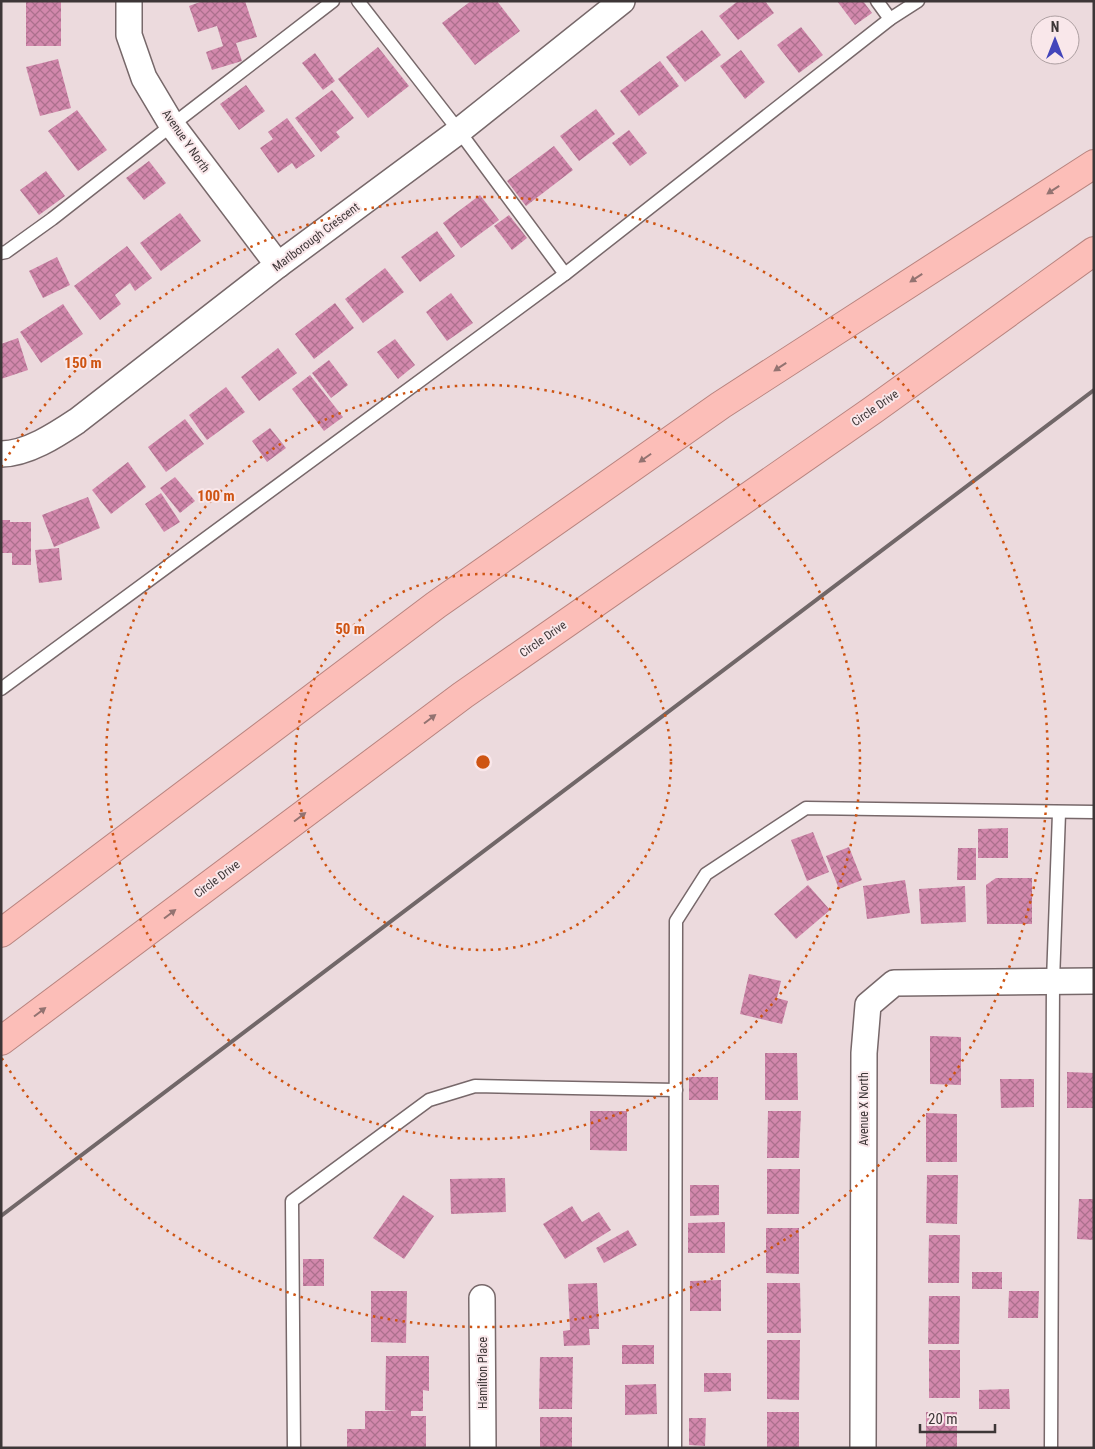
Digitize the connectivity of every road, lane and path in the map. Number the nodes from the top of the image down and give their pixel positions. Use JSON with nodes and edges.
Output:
{"nodes":[{"id":1,"x":129,"y":1,"type":"edge"},
{"id":2,"x":334,"y":1,"type":"edge"},
{"id":3,"x":358,"y":1,"type":"edge"},
{"id":4,"x":877,"y":1,"type":"edge"},
{"id":5,"x":918,"y":1,"type":"edge"},
{"id":6,"x":611,"y":4,"type":"edge"},
{"id":7,"x":890,"y":20,"type":"junction"},
{"id":8,"x":172,"y":125,"type":"junction"},
{"id":9,"x":459,"y":131,"type":"junction"},
{"id":10,"x":1094,"y":164,"type":"edge"},
{"id":11,"x":1094,"y":251,"type":"edge"},
{"id":12,"x":1,"y":253,"type":"edge"},
{"id":13,"x":278,"y":265,"type":"junction"},
{"id":14,"x":1094,"y":269,"type":"edge"},
{"id":15,"x":565,"y":274,"type":"junction"},
{"id":16,"x":873,"y":410,"type":"junction"},
{"id":17,"x":1,"y":454,"type":"edge"},
{"id":18,"x":1,"y":689,"type":"edge"},
{"id":19,"x":1094,"y":812,"type":"edge"},
{"id":20,"x":1059,"y":813,"type":"junction"},
{"id":21,"x":1,"y":933,"type":"edge"},
{"id":22,"x":1053,"y":981,"type":"junction"},
{"id":23,"x":1094,"y":981,"type":"edge"},
{"id":24,"x":1,"y":1041,"type":"edge"},
{"id":25,"x":676,"y":1090,"type":"junction"},
{"id":26,"x":482,"y":1298,"type":"dead end"},
{"id":27,"x":294,"y":1448,"type":"edge"},
{"id":28,"x":483,"y":1448,"type":"edge"},
{"id":29,"x":675,"y":1448,"type":"edge"},
{"id":30,"x":863,"y":1448,"type":"edge"},
{"id":31,"x":1051,"y":1448,"type":"edge"}],
"edges":[{"from":1,"to":8,"type":"street","name":"Avenue Y North"},
{"from":2,"to":8,"type":"lane"},
{"from":3,"to":9,"type":"lane"},
{"from":4,"to":7,"type":"lane"},
{"from":5,"to":7,"type":"lane"},
{"from":6,"to":9,"type":"street","name":"Marlborough Crescent"},
{"from":7,"to":15,"type":"lane"},
{"from":8,"to":12,"type":"lane"},
{"from":8,"to":13,"type":"street","name":"Avenue Y North"},
{"from":9,"to":13,"type":"street","name":"Marlborough Crescent"},
{"from":9,"to":15,"type":"lane"},
{"from":10,"to":21,"type":"highway","one_way":true},
{"from":11,"to":16,"type":"highway","name":"Circle Drive"},
{"from":13,"to":17,"type":"street","name":"Marlborough Crescent"},
{"from":14,"to":16,"type":"highway"},
{"from":15,"to":18,"type":"lane"},
{"from":24,"to":16,"type":"highway","name":"Circle Drive","one_way":true},
{"from":19,"to":20,"type":"lane"},
{"from":20,"to":22,"type":"lane"},
{"from":20,"to":25,"type":"lane"},
{"from":22,"to":23,"type":"street","name":"Avenue X North"},
{"from":22,"to":30,"type":"street","name":"Avenue X North"},
{"from":22,"to":31,"type":"lane"},
{"from":25,"to":27,"type":"lane"},
{"from":25,"to":29,"type":"lane"},
{"from":26,"to":28,"type":"street","name":"Hamilton Place"}]}
